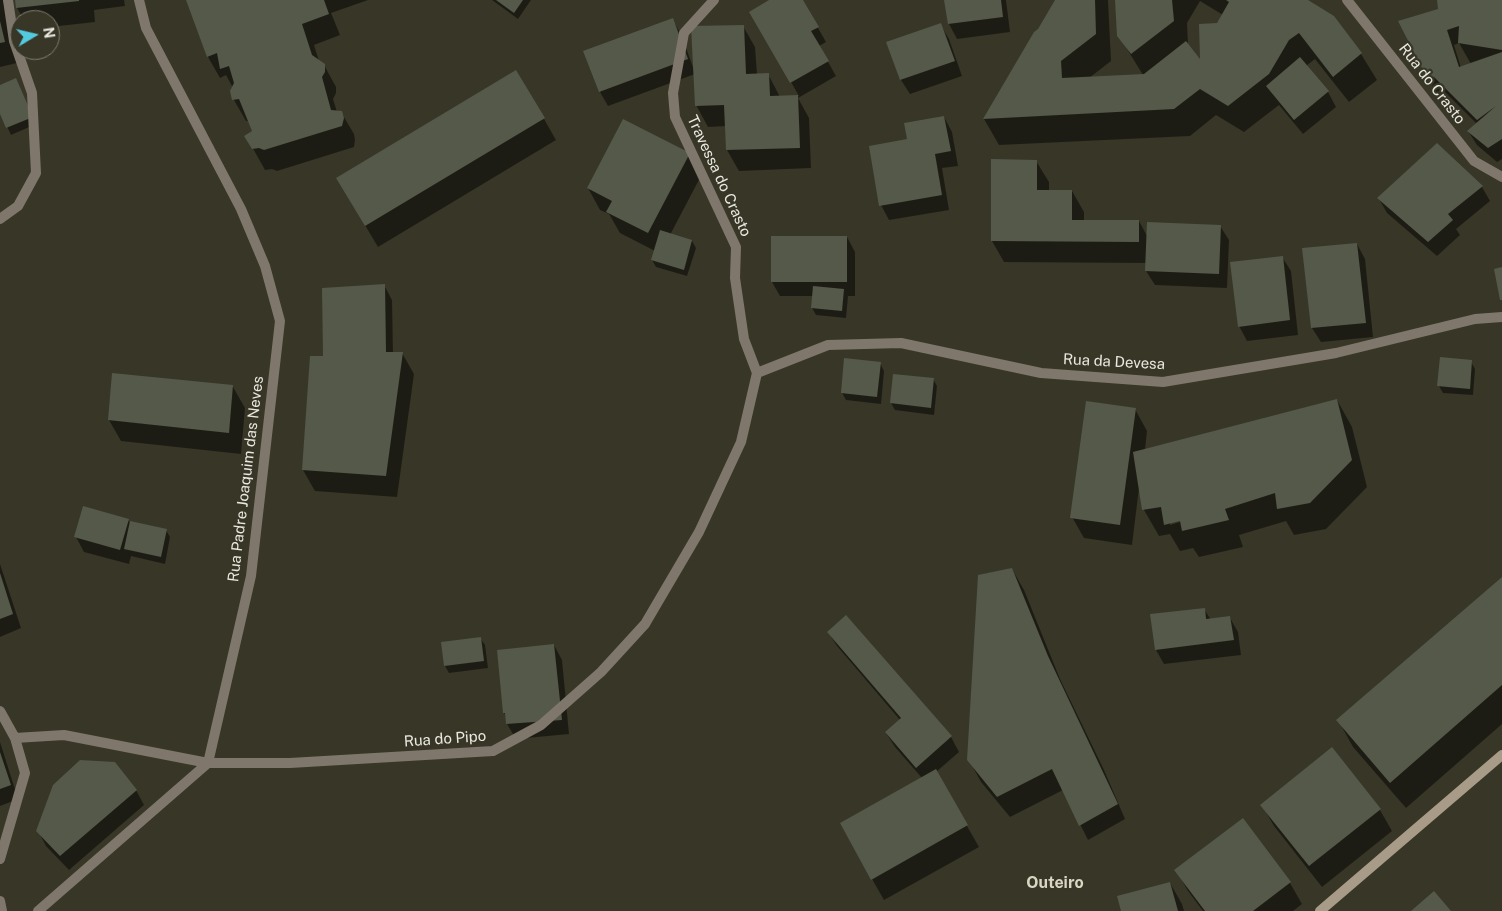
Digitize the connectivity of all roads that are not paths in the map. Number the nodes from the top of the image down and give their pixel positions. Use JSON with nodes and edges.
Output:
{"nodes":[{"id":1,"x":8,"y":0,"type":"edge"},
{"id":2,"x":139,"y":0,"type":"edge"},
{"id":3,"x":714,"y":0,"type":"edge"},
{"id":4,"x":1347,"y":0,"type":"edge"},
{"id":5,"x":1502,"y":177,"type":"edge"},
{"id":6,"x":0,"y":219,"type":"edge"},
{"id":7,"x":1502,"y":317,"type":"edge"},
{"id":8,"x":757,"y":373,"type":"junction"},
{"id":9,"x":0,"y":711,"type":"edge"},
{"id":10,"x":15,"y":738,"type":"junction"},
{"id":11,"x":1502,"y":755,"type":"edge"},
{"id":12,"x":208,"y":763,"type":"junction"},
{"id":13,"x":0,"y":859,"type":"edge"},
{"id":14,"x":0,"y":901,"type":"edge"},
{"id":15,"x":2,"y":911,"type":"edge"},
{"id":16,"x":38,"y":911,"type":"edge"},
{"id":17,"x":1320,"y":911,"type":"edge"}],
"edges":[{"from":1,"to":6,"type":"street"},
{"from":2,"to":12,"type":"street","name":"Rua Padre Joaquim das Neves"},
{"from":3,"to":8,"type":"street","name":"Travessa do Crasto"},
{"from":4,"to":5,"type":"street","name":"Rua do Crasto"},
{"from":7,"to":8,"type":"street","name":"Rua da Devesa"},
{"from":8,"to":12,"type":"street","name":"Rua do Pipo"},
{"from":9,"to":10,"type":"street"},
{"from":10,"to":12,"type":"street","name":"Rua do Pipo"},
{"from":10,"to":13,"type":"street"},
{"from":11,"to":17,"type":"main road"},
{"from":12,"to":16,"type":"street"},
{"from":14,"to":15,"type":"street"}]}
